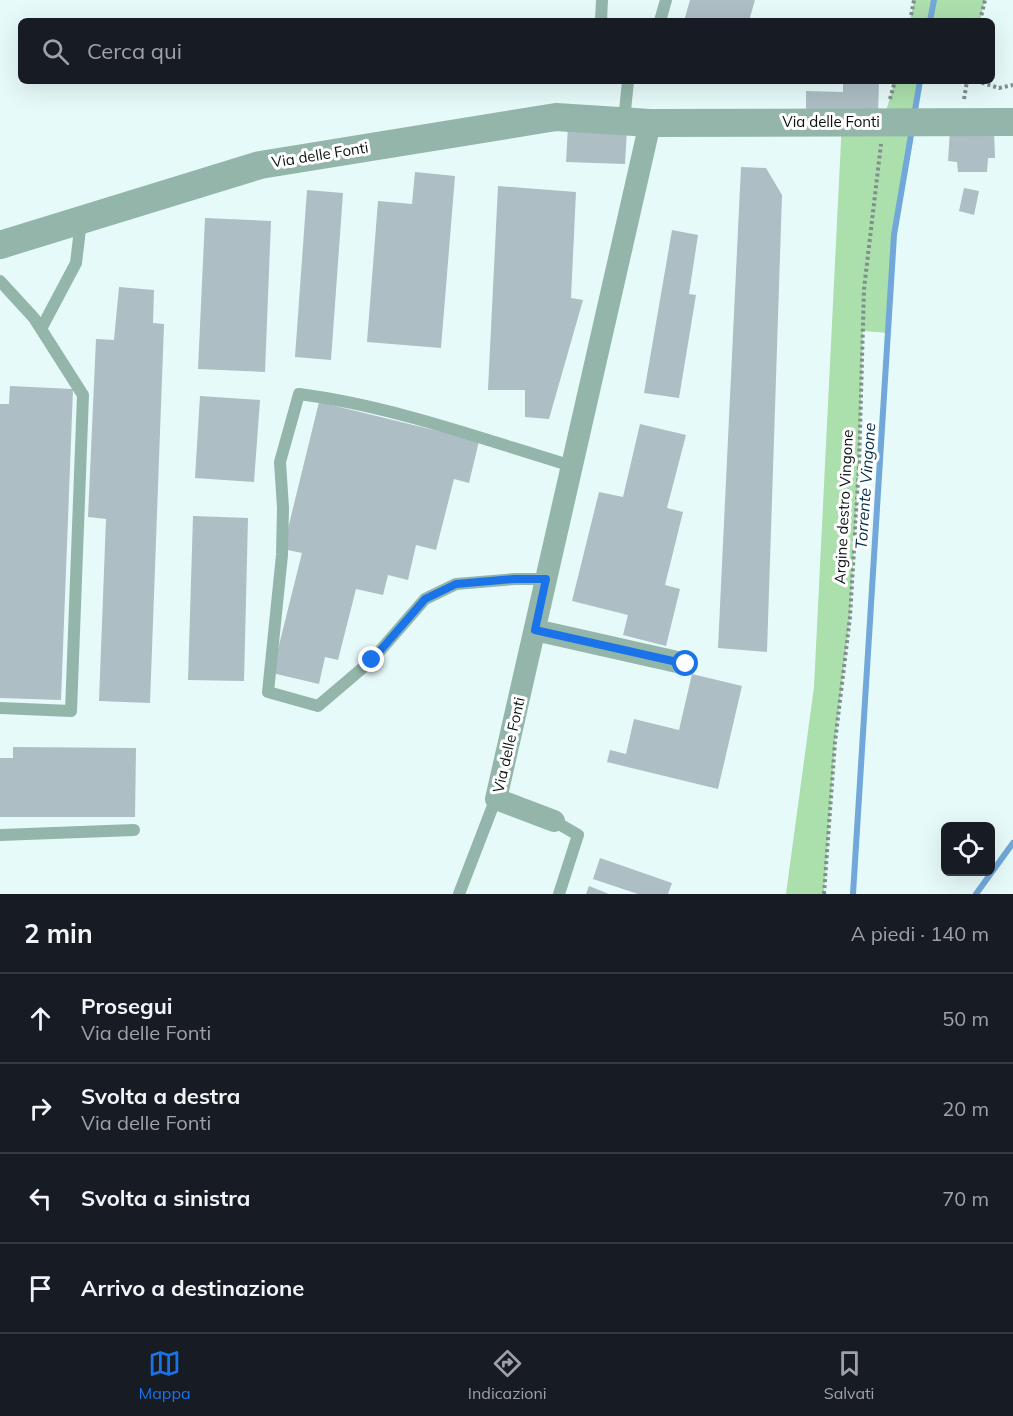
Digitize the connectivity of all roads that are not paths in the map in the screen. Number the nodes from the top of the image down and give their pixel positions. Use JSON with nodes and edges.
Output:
{"nodes":[{"id":1,"x":602,"y":0,"type":"edge"},
{"id":2,"x":666,"y":0,"type":"edge"},
{"id":3,"x":601,"y":18,"type":"edge"},
{"id":4,"x":661,"y":18,"type":"edge"},
{"id":5,"x":628,"y":84,"type":"edge"},
{"id":6,"x":637,"y":122,"type":"junction"},
{"id":7,"x":1013,"y":122,"type":"edge"},
{"id":8,"x":81,"y":220,"type":"junction"},
{"id":9,"x":0,"y":245,"type":"edge"},
{"id":10,"x":0,"y":281,"type":"edge"},
{"id":11,"x":41,"y":329,"type":"junction"},
{"id":12,"x":572,"y":466,"type":"junction"},
{"id":13,"x":546,"y":579,"type":"junction"},
{"id":14,"x":535,"y":630,"type":"junction"},
{"id":15,"x":686,"y":664,"type":"dead end"},
{"id":16,"x":0,"y":708,"type":"edge"},
{"id":17,"x":496,"y":798,"type":"junction"},
{"id":18,"x":554,"y":821,"type":"joint"},
{"id":19,"x":134,"y":830,"type":"dead end"},
{"id":20,"x":0,"y":835,"type":"edge"},
{"id":21,"x":459,"y":894,"type":"edge"},
{"id":22,"x":559,"y":894,"type":"edge"}],
"edges":[{"from":1,"to":3,"type":"lane"},
{"from":2,"to":4,"type":"lane"},
{"from":5,"to":6,"type":"lane"},
{"from":6,"to":7,"type":"street","name":"Via delle Fonti"},
{"from":6,"to":8,"type":"street","name":"Via delle Fonti"},
{"from":6,"to":12,"type":"street","name":"Via delle Fonti"},
{"from":8,"to":9,"type":"street","name":"Via delle Fonti"},
{"from":8,"to":11,"type":"lane"},
{"from":10,"to":11,"type":"lane"},
{"from":11,"to":16,"type":"lane"},
{"from":12,"to":13,"type":"street","name":"Via delle Fonti"},
{"from":12,"to":13,"type":"lane"},
{"from":13,"to":14,"type":"street","name":"Via delle Fonti"},
{"from":14,"to":15,"type":"street"},
{"from":14,"to":17,"type":"street","name":"Via delle Fonti"},
{"from":17,"to":18,"type":"street","name":"Via delle Fonti"},
{"from":17,"to":21,"type":"lane"},
{"from":18,"to":22,"type":"lane"},
{"from":19,"to":20,"type":"lane"}]}
